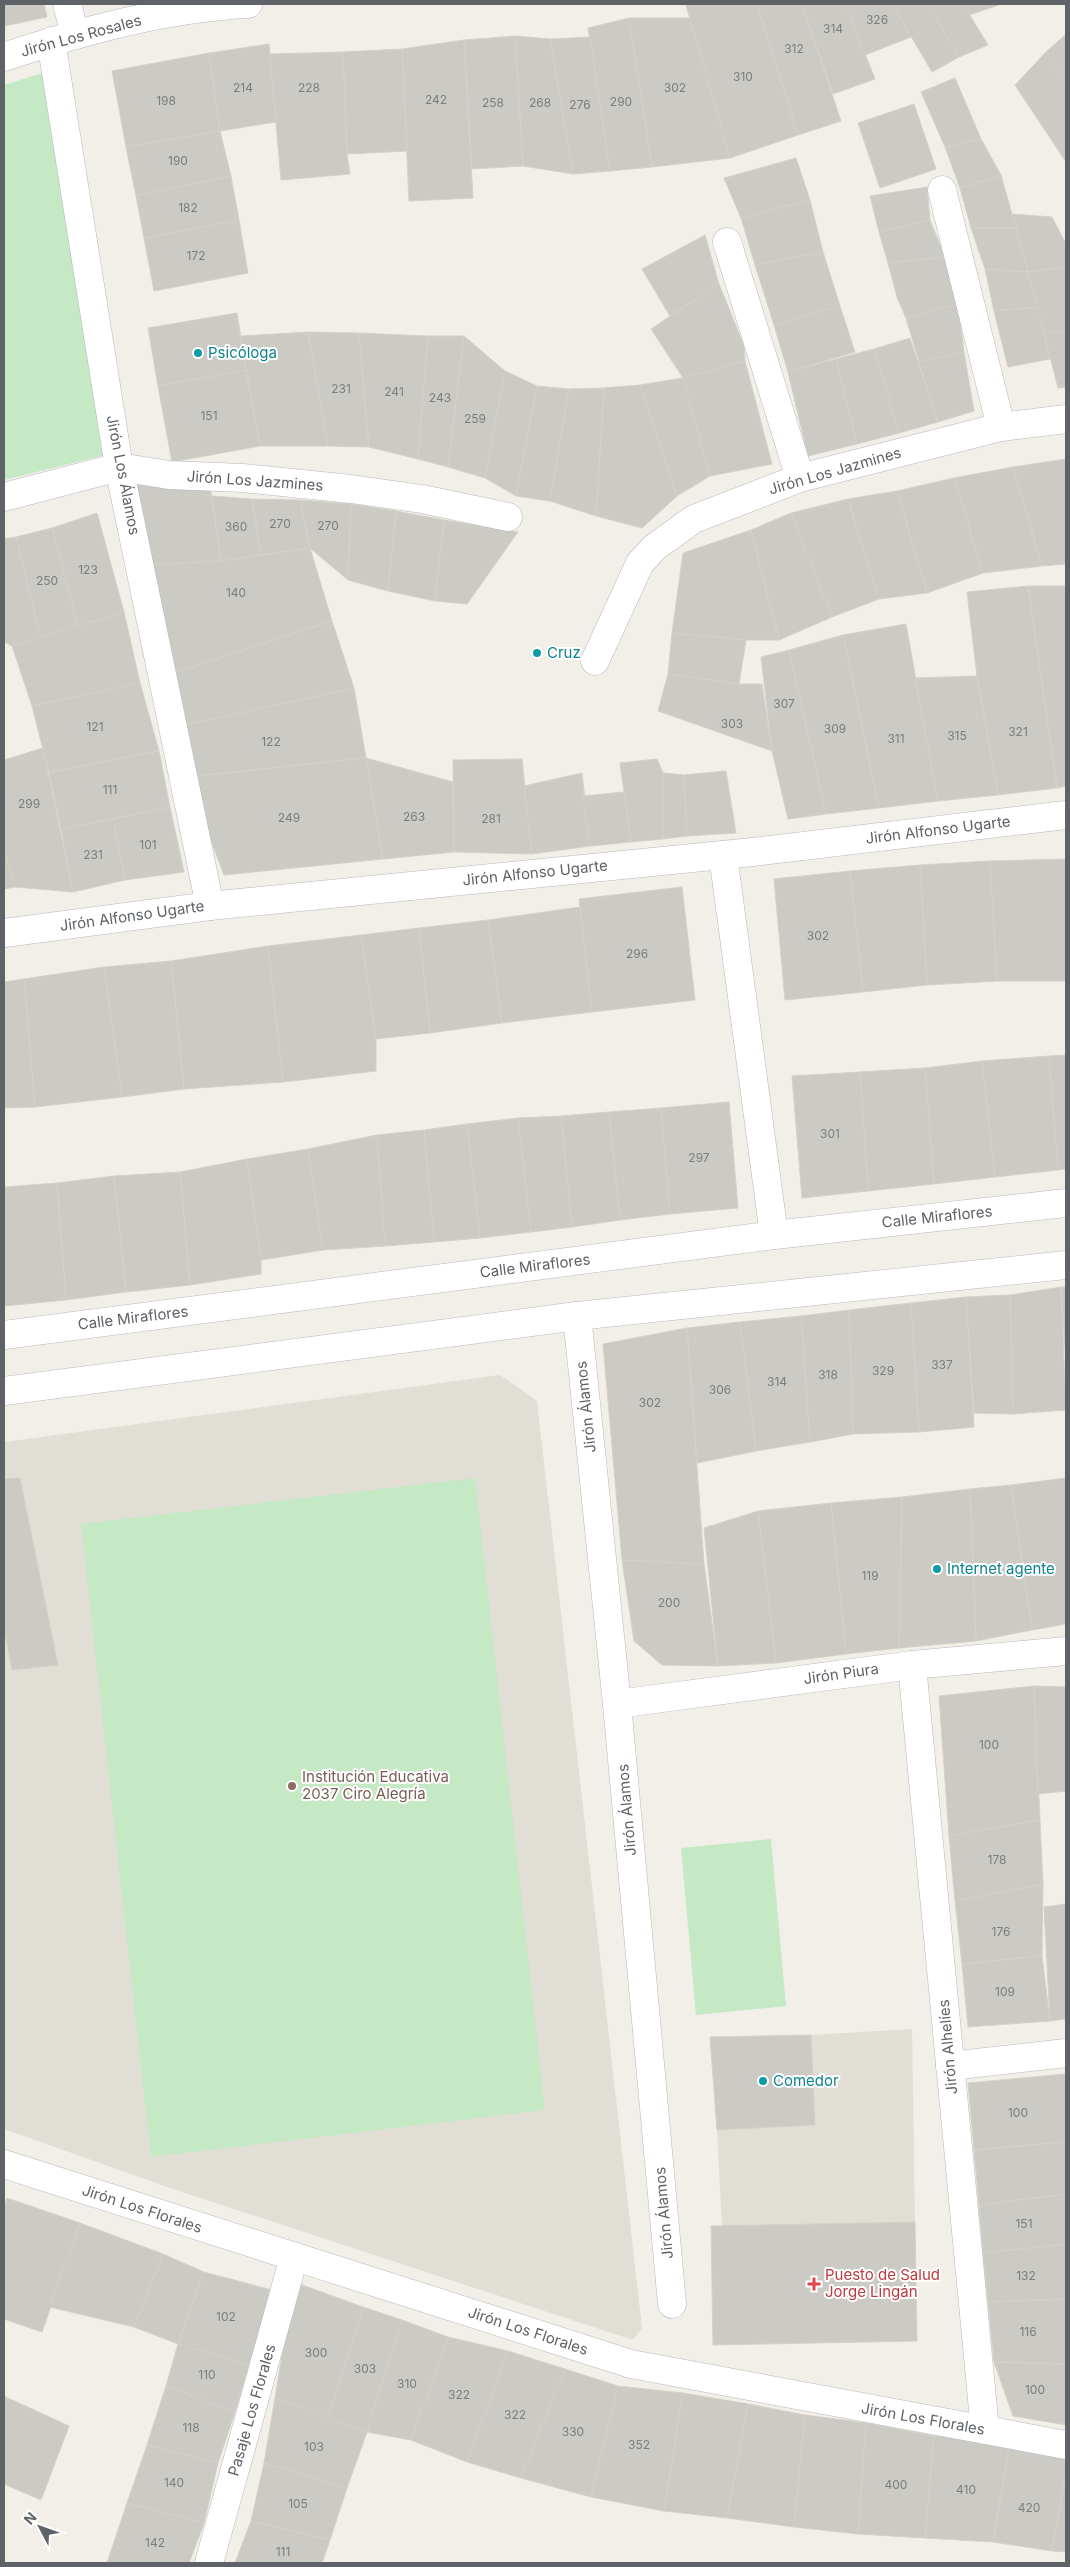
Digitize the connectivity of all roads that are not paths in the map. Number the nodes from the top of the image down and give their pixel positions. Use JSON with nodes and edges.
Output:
{"nodes":[{"id":1,"x":67,"y":4,"type":"edge"},
{"id":2,"x":248,"y":4,"type":"edge"},
{"id":3,"x":63,"y":38,"type":"junction"},
{"id":4,"x":4,"y":57,"type":"edge"},
{"id":5,"x":942,"y":190,"type":"dead end"},
{"id":6,"x":727,"y":242,"type":"dead end"},
{"id":7,"x":1066,"y":419,"type":"edge"},
{"id":8,"x":1000,"y":427,"type":"junction"},
{"id":9,"x":120,"y":467,"type":"junction"},
{"id":10,"x":800,"y":478,"type":"junction"},
{"id":11,"x":4,"y":497,"type":"edge"},
{"id":12,"x":508,"y":517,"type":"dead end"},
{"id":13,"x":595,"y":661,"type":"dead end"},
{"id":14,"x":1066,"y":815,"type":"edge"},
{"id":15,"x":723,"y":855,"type":"junction"},
{"id":16,"x":210,"y":906,"type":"junction"},
{"id":17,"x":4,"y":933,"type":"edge"},
{"id":18,"x":1066,"y":1203,"type":"edge"},
{"id":19,"x":774,"y":1234,"type":"junction"},
{"id":20,"x":1066,"y":1266,"type":"edge"},
{"id":21,"x":577,"y":1316,"type":"junction"},
{"id":22,"x":4,"y":1335,"type":"edge"},
{"id":23,"x":4,"y":1391,"type":"edge"},
{"id":24,"x":1066,"y":1651,"type":"edge"},
{"id":25,"x":912,"y":1665,"type":"junction"},
{"id":26,"x":617,"y":1704,"type":"junction"},
{"id":27,"x":1066,"y":2053,"type":"edge"},
{"id":28,"x":950,"y":2066,"type":"junction"},
{"id":29,"x":4,"y":2164,"type":"edge"},
{"id":30,"x":294,"y":2257,"type":"junction"},
{"id":31,"x":672,"y":2304,"type":"dead end"},
{"id":32,"x":985,"y":2430,"type":"junction"},
{"id":33,"x":1066,"y":2445,"type":"edge"},
{"id":34,"x":209,"y":2563,"type":"edge"}],
"edges":[{"from":1,"to":3,"type":"street","name":"Jirón Los Álamos"},
{"from":2,"to":3,"type":"street","name":"Jirón Los Rosales"},
{"from":3,"to":4,"type":"street","name":"Jirón Los Rosales"},
{"from":3,"to":9,"type":"street","name":"Jirón Los Álamos"},
{"from":5,"to":8,"type":"street"},
{"from":6,"to":10,"type":"street"},
{"from":7,"to":8,"type":"street","name":"Jirón Los Jazmines"},
{"from":8,"to":10,"type":"street","name":"Jirón Los Jazmines"},
{"from":9,"to":11,"type":"street","name":"Jirón Los Jazmines"},
{"from":9,"to":12,"type":"street","name":"Jirón Los Jazmines"},
{"from":9,"to":16,"type":"street","name":"Jirón Los Álamos"},
{"from":10,"to":13,"type":"street","name":"Jirón Los Jazmines"},
{"from":14,"to":15,"type":"street","name":"Jirón Alfonso Ugarte"},
{"from":15,"to":16,"type":"street","name":"Jirón Alfonso Ugarte"},
{"from":15,"to":19,"type":"street"},
{"from":16,"to":17,"type":"street","name":"Jirón Alfonso Ugarte"},
{"from":18,"to":19,"type":"street","name":"Calle Miraflores"},
{"from":19,"to":22,"type":"street","name":"Calle Miraflores"},
{"from":20,"to":21,"type":"street"},
{"from":21,"to":23,"type":"street"},
{"from":21,"to":26,"type":"street","name":"Jirón Álamos"},
{"from":24,"to":25,"type":"street","name":"Jirón Piura"},
{"from":25,"to":26,"type":"street","name":"Jirón Piura"},
{"from":25,"to":28,"type":"street","name":"Jirón Alhelíes"},
{"from":26,"to":31,"type":"street","name":"Jirón Álamos"},
{"from":27,"to":28,"type":"street"},
{"from":28,"to":32,"type":"street","name":"Jirón Alhelíes"},
{"from":29,"to":30,"type":"street","name":"Jirón Los Florales"},
{"from":30,"to":32,"type":"street","name":"Jirón Los Florales"},
{"from":30,"to":34,"type":"street","name":"Pasaje Los Florales"},
{"from":32,"to":33,"type":"street","name":"Jirón Los Florales"}]}
